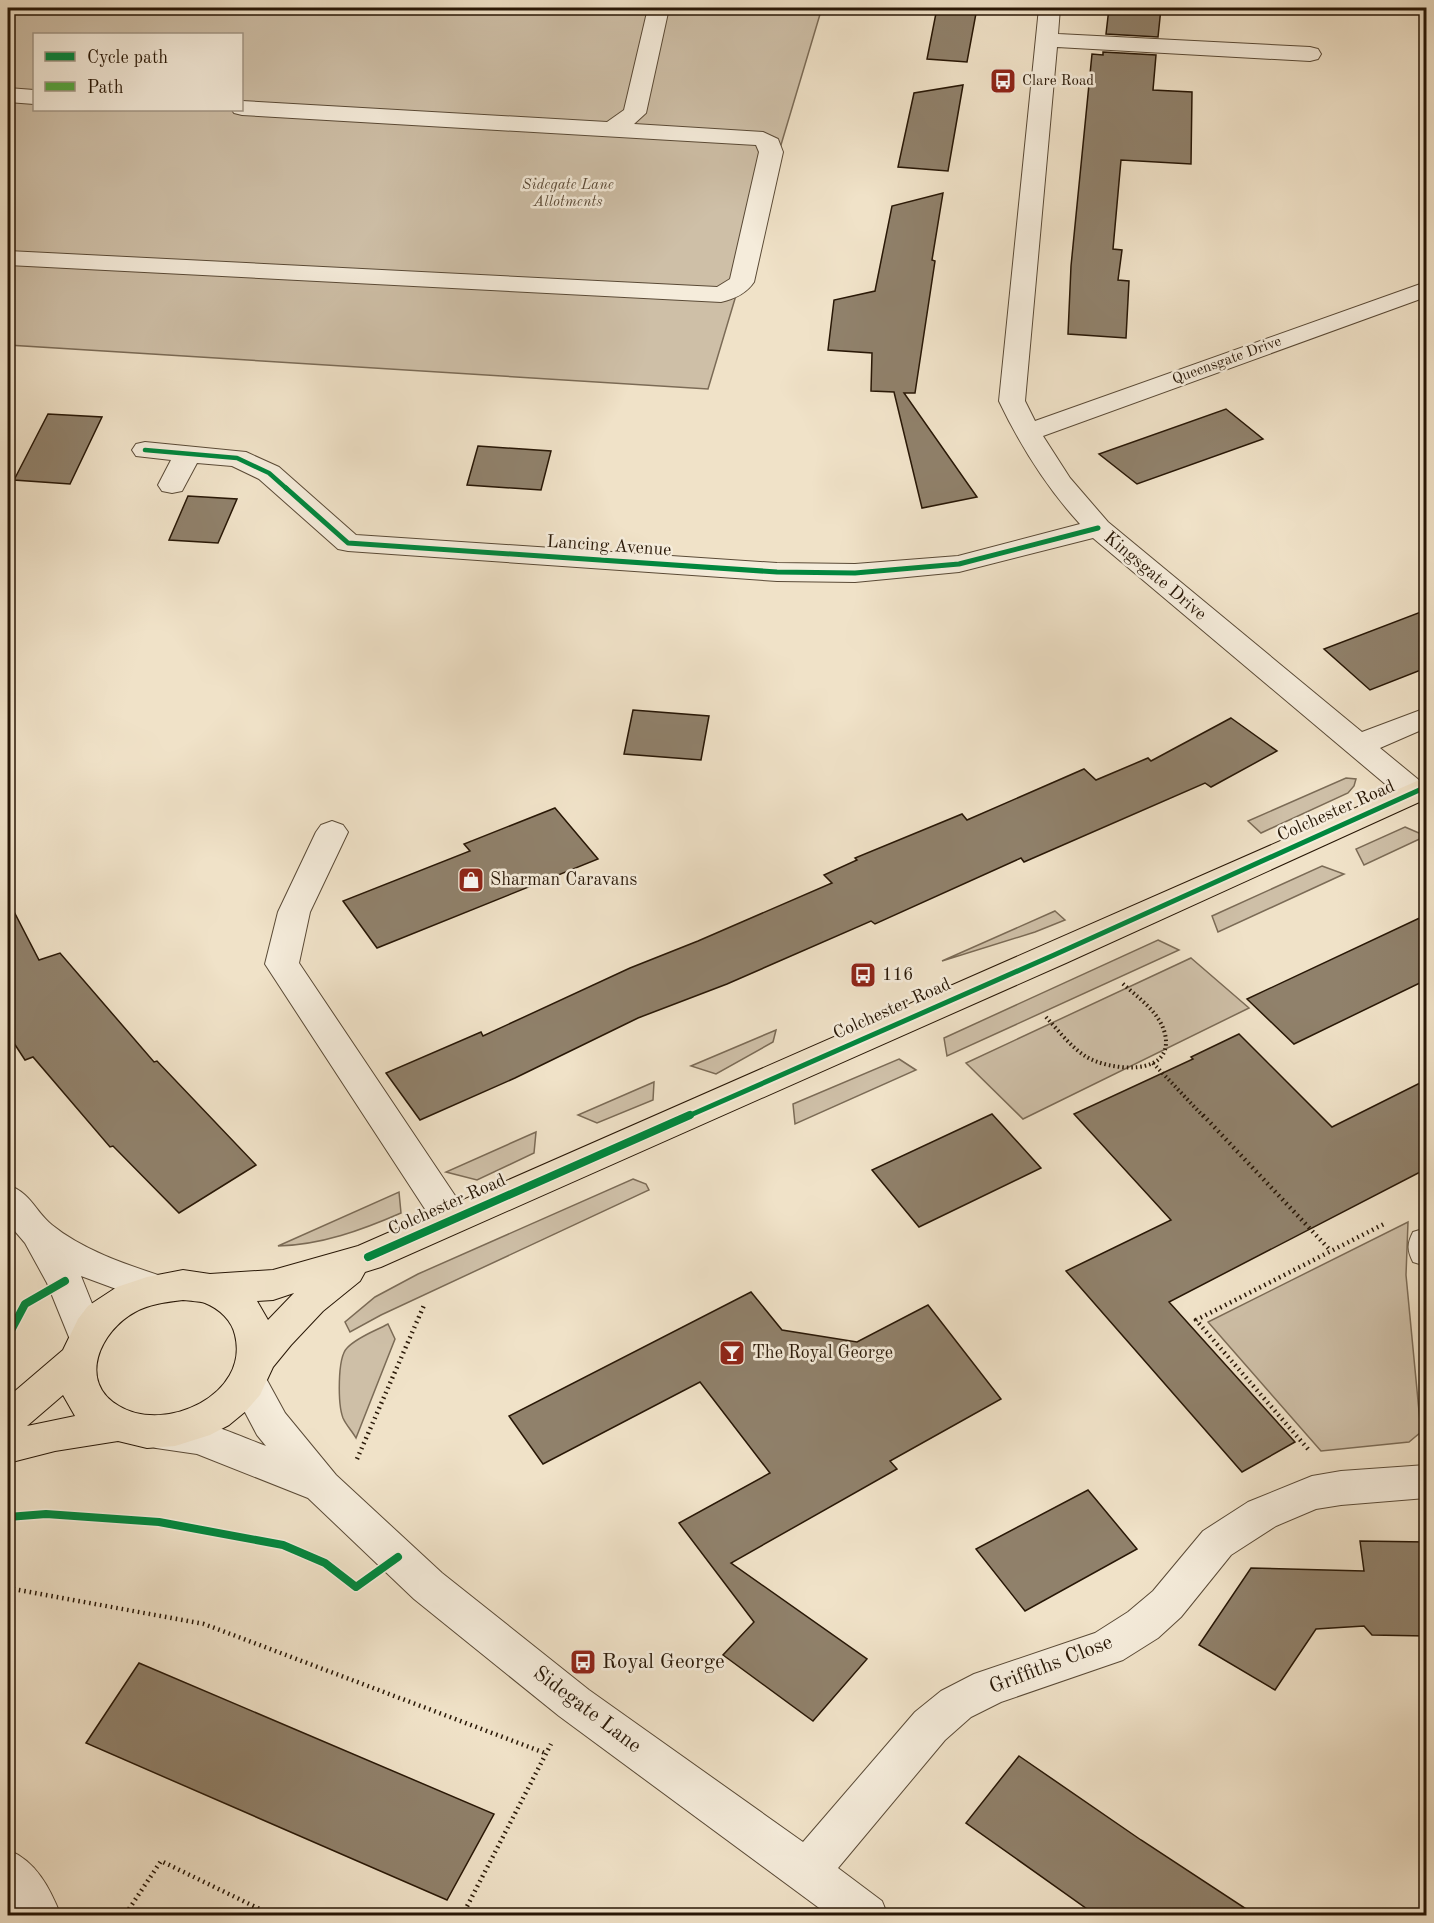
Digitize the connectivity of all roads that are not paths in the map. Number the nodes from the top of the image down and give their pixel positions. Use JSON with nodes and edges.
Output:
{"nodes":[{"id":1,"x":658,"y":8,"type":"edge"},
{"id":2,"x":1050,"y":8,"type":"edge"},
{"id":3,"x":1046,"y":40,"type":"junction"},
{"id":4,"x":1310,"y":54,"type":"dead end"},
{"id":5,"x":8,"y":95,"type":"edge"},
{"id":6,"x":33,"y":97,"type":"edge"},
{"id":7,"x":243,"y":108,"type":"edge"},
{"id":8,"x":613,"y":128,"type":"junction"},
{"id":9,"x":8,"y":258,"type":"edge"},
{"id":10,"x":1426,"y":289,"type":"edge"},
{"id":11,"x":1027,"y":433,"type":"junction"},
{"id":12,"x":145,"y":450,"type":"dead end"},
{"id":13,"x":188,"y":454,"type":"junction"},
{"id":14,"x":172,"y":485,"type":"dead end"},
{"id":15,"x":1098,"y":528,"type":"junction"},
{"id":16,"x":1426,"y":717,"type":"edge"},
{"id":17,"x":1359,"y":745,"type":"junction"},
{"id":18,"x":1420,"y":789,"type":"edge"},
{"id":19,"x":332,"y":832,"type":"dead end"},
{"id":20,"x":8,"y":1199,"type":"edge"},
{"id":21,"x":451,"y":1219,"type":"junction"},
{"id":22,"x":38,"y":1233,"type":"junction"},
{"id":23,"x":1426,"y":1242,"type":"edge"},
{"id":24,"x":1426,"y":1252,"type":"edge"},
{"id":25,"x":368,"y":1257,"type":"junction"},
{"id":26,"x":154,"y":1288,"type":"junction"},
{"id":27,"x":210,"y":1289,"type":"junction"},
{"id":28,"x":81,"y":1348,"type":"junction"},
{"id":29,"x":253,"y":1370,"type":"junction"},
{"id":30,"x":8,"y":1419,"type":"edge"},
{"id":31,"x":136,"y":1429,"type":"junction"},
{"id":32,"x":8,"y":1447,"type":"edge"},
{"id":33,"x":1426,"y":1482,"type":"edge"},
{"id":34,"x":322,"y":1487,"type":"junction"},
{"id":35,"x":807,"y":1870,"type":"junction"},
{"id":36,"x":8,"y":1871,"type":"edge"},
{"id":37,"x":39,"y":1916,"type":"edge"},
{"id":38,"x":866,"y":1916,"type":"edge"}],
"edges":[{"from":1,"to":8,"type":"street"},
{"from":2,"to":3,"type":"street","name":"Kingsgate Drive"},
{"from":3,"to":4,"type":"street"},
{"from":3,"to":11,"type":"street","name":"Kingsgate Drive"},
{"from":5,"to":6,"type":"street"},
{"from":7,"to":8,"type":"street"},
{"from":8,"to":9,"type":"street"},
{"from":10,"to":11,"type":"street","name":"Queensgate Drive"},
{"from":11,"to":15,"type":"street","name":"Kingsgate Drive"},
{"from":12,"to":13,"type":"street","name":"Lancing Avenue"},
{"from":13,"to":14,"type":"street"},
{"from":13,"to":15,"type":"street","name":"Lancing Avenue"},
{"from":15,"to":17,"type":"street","name":"Kingsgate Drive"},
{"from":16,"to":17,"type":"street"},
{"from":17,"to":18,"type":"street","name":"Kingsgate Drive"},
{"from":18,"to":21,"type":"main road","name":"Colchester Road"},
{"from":19,"to":21,"type":"street"},
{"from":20,"to":22,"type":"street"},
{"from":21,"to":25,"type":"main road","name":"Colchester Road"},
{"from":22,"to":26,"type":"street"},
{"from":22,"to":28,"type":"street"},
{"from":23,"to":24,"type":"street"},
{"from":25,"to":27,"type":"main road","name":"Colchester Road"},
{"from":25,"to":29,"type":"main road","name":"Colchester Road"},
{"from":26,"to":27,"type":"main road"},
{"from":26,"to":28,"type":"main road"},
{"from":27,"to":29,"type":"main road"},
{"from":28,"to":30,"type":"main road"},
{"from":28,"to":31,"type":"main road"},
{"from":29,"to":31,"type":"main road"},
{"from":29,"to":34,"type":"street","name":"Sidegate Lane"},
{"from":31,"to":32,"type":"main road"},
{"from":31,"to":34,"type":"street","name":"Sidegate Lane"},
{"from":33,"to":35,"type":"street","name":"Griffiths Close"},
{"from":34,"to":35,"type":"street","name":"Sidegate Lane"},
{"from":35,"to":38,"type":"street","name":"Sidegate Lane"},
{"from":36,"to":37,"type":"street"}]}
